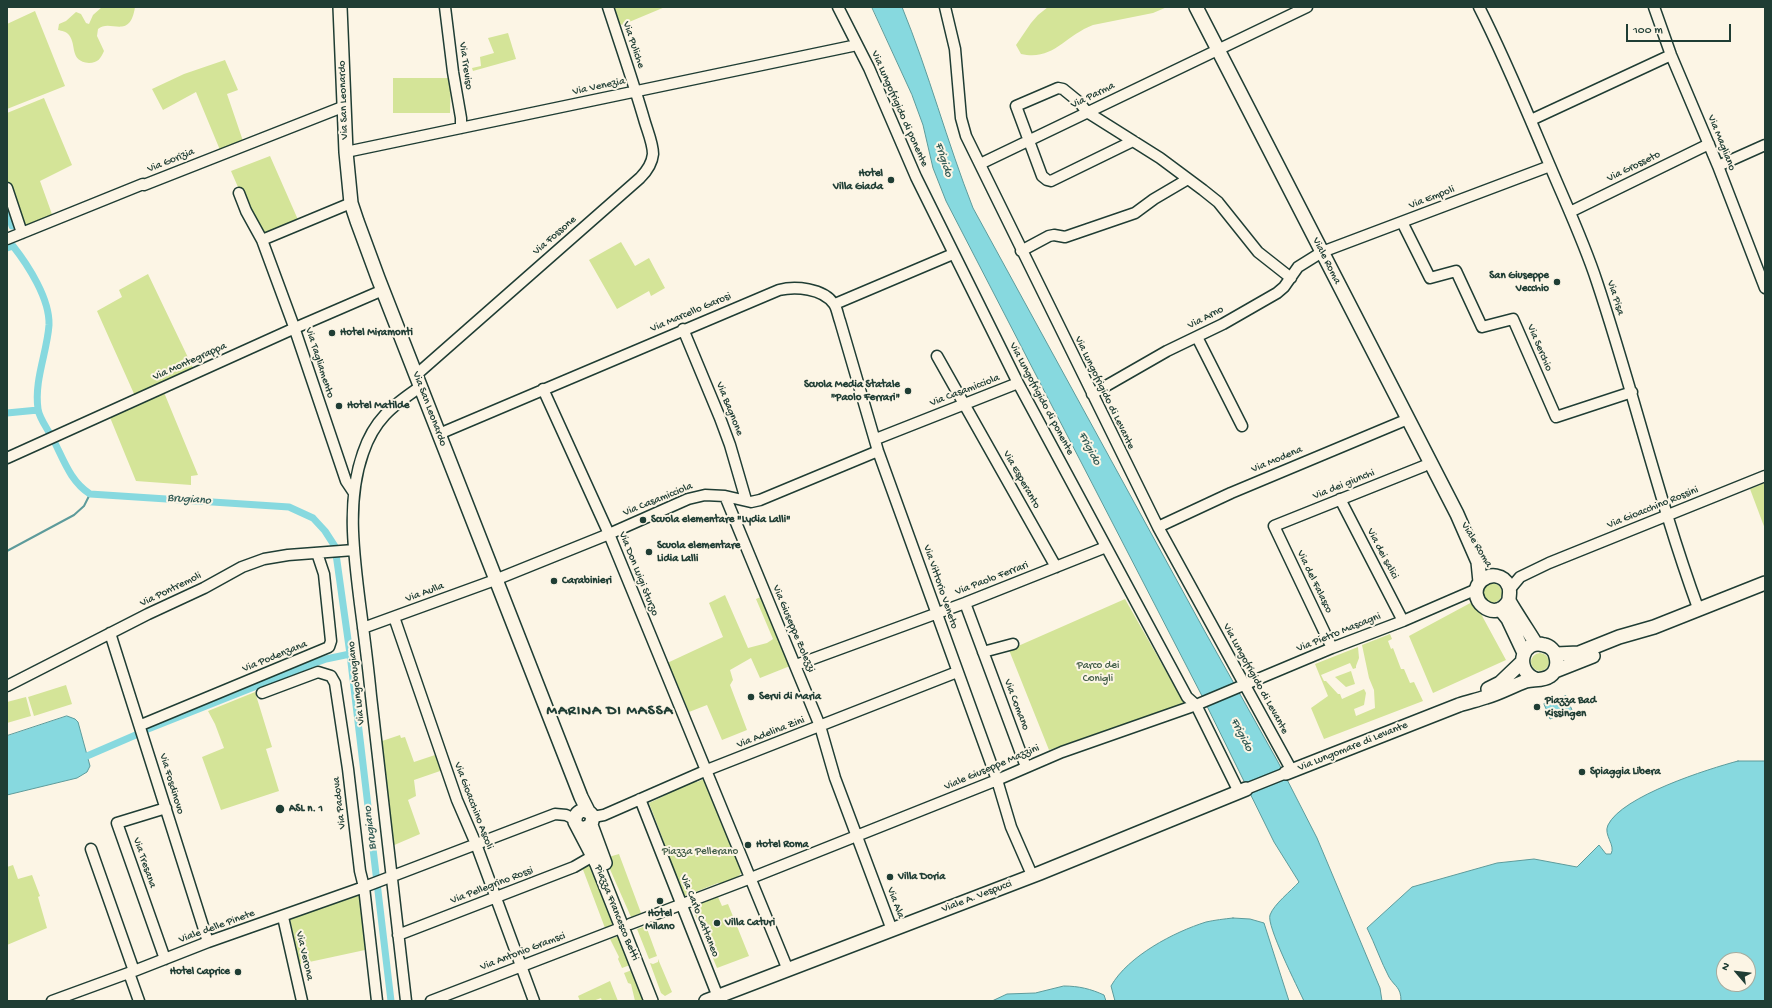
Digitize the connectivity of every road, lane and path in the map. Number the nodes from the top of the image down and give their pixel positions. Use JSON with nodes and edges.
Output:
{"nodes":[{"id":1,"x":340,"y":7,"type":"edge"},
{"id":2,"x":445,"y":7,"type":"edge"},
{"id":3,"x":608,"y":7,"type":"edge"},
{"id":4,"x":838,"y":7,"type":"edge"},
{"id":5,"x":945,"y":7,"type":"edge"},
{"id":6,"x":1196,"y":7,"type":"edge"},
{"id":7,"x":1307,"y":7,"type":"edge"},
{"id":8,"x":1478,"y":7,"type":"edge"},
{"id":9,"x":1654,"y":7,"type":"edge"},
{"id":10,"x":856,"y":45,"type":"junction"},
{"id":11,"x":1217,"y":49,"type":"junction"},
{"id":12,"x":1671,"y":55,"type":"junction"},
{"id":13,"x":636,"y":91,"type":"junction"},
{"id":14,"x":344,"y":106,"type":"junction"},
{"id":15,"x":1087,"y":112,"type":"junction"},
{"id":16,"x":1531,"y":120,"type":"junction"},
{"id":17,"x":461,"y":128,"type":"junction"},
{"id":18,"x":1029,"y":141,"type":"junction"},
{"id":19,"x":1133,"y":141,"type":"junction"},
{"id":20,"x":1709,"y":144,"type":"junction"},
{"id":21,"x":1765,"y":145,"type":"edge"},
{"id":22,"x":346,"y":152,"type":"junction"},
{"id":23,"x":980,"y":164,"type":"junction"},
{"id":24,"x":1550,"y":166,"type":"junction"},
{"id":25,"x":1718,"y":166,"type":"junction"},
{"id":26,"x":1188,"y":179,"type":"junction"},
{"id":27,"x":7,"y":188,"type":"edge"},
{"id":28,"x":239,"y":193,"type":"dead end"},
{"id":29,"x":352,"y":203,"type":"junction"},
{"id":30,"x":1570,"y":212,"type":"junction"},
{"id":31,"x":1402,"y":222,"type":"junction"},
{"id":32,"x":22,"y":233,"type":"junction"},
{"id":33,"x":7,"y":239,"type":"edge"},
{"id":34,"x":262,"y":240,"type":"junction"},
{"id":35,"x":1021,"y":252,"type":"junction"},
{"id":36,"x":1322,"y":252,"type":"junction"},
{"id":37,"x":953,"y":254,"type":"junction"},
{"id":38,"x":1291,"y":278,"type":"junction"},
{"id":39,"x":1765,"y":288,"type":"edge"},
{"id":40,"x":383,"y":290,"type":"junction"},
{"id":41,"x":835,"y":304,"type":"junction"},
{"id":42,"x":294,"y":328,"type":"junction"},
{"id":43,"x":683,"y":329,"type":"junction"},
{"id":44,"x":1197,"y":337,"type":"junction"},
{"id":45,"x":937,"y":356,"type":"dead end"},
{"id":46,"x":418,"y":381,"type":"junction"},
{"id":47,"x":1018,"y":383,"type":"junction"},
{"id":48,"x":542,"y":389,"type":"junction"},
{"id":49,"x":1632,"y":392,"type":"junction"},
{"id":50,"x":1092,"y":394,"type":"junction"},
{"id":51,"x":964,"y":405,"type":"junction"},
{"id":52,"x":1408,"y":419,"type":"junction"},
{"id":53,"x":1242,"y":426,"type":"dead end"},
{"id":54,"x":439,"y":434,"type":"junction"},
{"id":55,"x":876,"y":439,"type":"junction"},
{"id":56,"x":878,"y":451,"type":"junction"},
{"id":57,"x":7,"y":458,"type":"edge"},
{"id":58,"x":1424,"y":466,"type":"dead end"},
{"id":59,"x":1765,"y":476,"type":"edge"},
{"id":60,"x":354,"y":492,"type":"junction"},
{"id":61,"x":725,"y":496,"type":"junction"},
{"id":62,"x":746,"y":500,"type":"junction"},
{"id":63,"x":1340,"y":500,"type":"junction"},
{"id":64,"x":1457,"y":514,"type":"junction"},
{"id":65,"x":1668,"y":515,"type":"junction"},
{"id":66,"x":1274,"y":526,"type":"joint"},
{"id":67,"x":1158,"y":527,"type":"junction"},
{"id":68,"x":609,"y":534,"type":"junction"},
{"id":69,"x":1106,"y":547,"type":"junction"},
{"id":70,"x":351,"y":550,"type":"junction"},
{"id":71,"x":322,"y":552,"type":"junction"},
{"id":72,"x":1056,"y":567,"type":"junction"},
{"id":73,"x":495,"y":580,"type":"junction"},
{"id":74,"x":1765,"y":583,"type":"edge"},
{"id":75,"x":1478,"y":591,"type":"junction"},
{"id":76,"x":1504,"y":591,"type":"junction"},
{"id":77,"x":965,"y":603,"type":"junction"},
{"id":78,"x":1698,"y":608,"type":"junction"},
{"id":79,"x":936,"y":612,"type":"junction"},
{"id":80,"x":394,"y":617,"type":"junction"},
{"id":81,"x":1403,"y":621,"type":"junction"},
{"id":82,"x":1654,"y":626,"type":"junction"},
{"id":83,"x":363,"y":628,"type":"junction"},
{"id":84,"x":110,"y":633,"type":"junction"},
{"id":85,"x":1013,"y":644,"type":"dead end"},
{"id":86,"x":1536,"y":644,"type":"junction"},
{"id":87,"x":1332,"y":648,"type":"junction"},
{"id":88,"x":983,"y":652,"type":"junction"},
{"id":89,"x":1556,"y":654,"type":"junction"},
{"id":90,"x":1523,"y":657,"type":"junction"},
{"id":91,"x":796,"y":665,"type":"junction"},
{"id":92,"x":1555,"y":671,"type":"junction"},
{"id":93,"x":958,"y":672,"type":"junction"},
{"id":94,"x":1535,"y":679,"type":"junction"},
{"id":95,"x":7,"y":686,"type":"edge"},
{"id":96,"x":1241,"y":686,"type":"junction"},
{"id":97,"x":262,"y":693,"type":"dead end"},
{"id":98,"x":1199,"y":704,"type":"junction"},
{"id":99,"x":1459,"y":705,"type":"junction"},
{"id":100,"x":140,"y":725,"type":"junction"},
{"id":101,"x":820,"y":726,"type":"junction"},
{"id":102,"x":1026,"y":767,"type":"junction"},
{"id":103,"x":707,"y":770,"type":"junction"},
{"id":104,"x":1289,"y":772,"type":"junction"},
{"id":105,"x":997,"y":780,"type":"junction"},
{"id":106,"x":1243,"y":791,"type":"junction"},
{"id":107,"x":581,"y":797,"type":"joint"},
{"id":108,"x":640,"y":799,"type":"junction"},
{"id":109,"x":166,"y":808,"type":"junction"},
{"id":110,"x":584,"y":818,"type":"junction"},
{"id":111,"x":857,"y":838,"type":"junction"},
{"id":112,"x":476,"y":844,"type":"junction"},
{"id":113,"x":90,"y":848,"type":"dead end"},
{"id":114,"x":593,"y":856,"type":"junction"},
{"id":115,"x":1032,"y":875,"type":"junction"},
{"id":116,"x":389,"y":877,"type":"junction"},
{"id":117,"x":751,"y":878,"type":"junction"},
{"id":118,"x":365,"y":887,"type":"junction"},
{"id":119,"x":495,"y":898,"type":"junction"},
{"id":120,"x":682,"y":904,"type":"junction"},
{"id":121,"x":283,"y":917,"type":"junction"},
{"id":122,"x":627,"y":927,"type":"junction"},
{"id":123,"x":892,"y":930,"type":"junction"},
{"id":124,"x":398,"y":935,"type":"junction"},
{"id":125,"x":208,"y":942,"type":"junction"},
{"id":126,"x":165,"y":959,"type":"junction"},
{"id":127,"x":520,"y":966,"type":"junction"},
{"id":128,"x":788,"y":970,"type":"junction"},
{"id":129,"x":131,"y":972,"type":"junction"},
{"id":130,"x":712,"y":999,"type":"edge"},
{"id":131,"x":52,"y":1001,"type":"edge"},
{"id":132,"x":139,"y":1001,"type":"edge"},
{"id":133,"x":302,"y":1001,"type":"edge"},
{"id":134,"x":377,"y":1001,"type":"edge"},
{"id":135,"x":406,"y":1001,"type":"edge"},
{"id":136,"x":431,"y":1001,"type":"edge"},
{"id":137,"x":534,"y":1001,"type":"edge"},
{"id":138,"x":651,"y":1001,"type":"edge"},
{"id":139,"x":659,"y":1001,"type":"edge"}],
"edges":[{"from":1,"to":14,"type":"main road","name":"Via San Leonardo"},
{"from":2,"to":17,"type":"street","name":"Via Treviso"},
{"from":3,"to":13,"type":"street","name":"Via Puliche"},
{"from":4,"to":10,"type":"street","name":"Via Lungofrigido di ponente"},
{"from":5,"to":23,"type":"street","name":"Via Lungofrigido di Levante"},
{"from":6,"to":11,"type":"main road","name":"Viale Roma"},
{"from":7,"to":11,"type":"street","name":"Via Parma"},
{"from":8,"to":16,"type":"street","name":"Via Pisa"},
{"from":9,"to":12,"type":"street","name":"Via Magliano"},
{"from":10,"to":13,"type":"street","name":"Via Venezia"},
{"from":10,"to":37,"type":"street","name":"Via Lungofrigido di ponente"},
{"from":11,"to":15,"type":"street","name":"Via Parma"},
{"from":11,"to":36,"type":"main road","name":"Viale Roma"},
{"from":12,"to":16,"type":"street"},
{"from":12,"to":20,"type":"street","name":"Via Magliano"},
{"from":13,"to":17,"type":"street","name":"Via Venezia"},
{"from":13,"to":46,"type":"street","name":"Via Fossone"},
{"from":14,"to":22,"type":"main road","name":"Via San Leonardo"},
{"from":14,"to":32,"type":"street","name":"Via Gorizia"},
{"from":15,"to":18,"type":"street","name":"Via Parma"},
{"from":15,"to":18,"type":"street"},
{"from":15,"to":19,"type":"street"},
{"from":16,"to":24,"type":"street","name":"Via Pisa"},
{"from":17,"to":22,"type":"street","name":"Via Venezia"},
{"from":18,"to":19,"type":"street"},
{"from":18,"to":23,"type":"street","name":"Via Parma"},
{"from":19,"to":26,"type":"street"},
{"from":20,"to":25,"type":"street","name":"Via Magliano"},
{"from":20,"to":30,"type":"street","name":"Via Grosseto"},
{"from":21,"to":25,"type":"street"},
{"from":22,"to":29,"type":"main road","name":"Via San Leonardo"},
{"from":23,"to":35,"type":"street","name":"Via Lungofrigido di Levante"},
{"from":24,"to":30,"type":"street","name":"Via Pisa"},
{"from":24,"to":31,"type":"street","name":"Via Empoli"},
{"from":25,"to":39,"type":"street","name":"Via Magliano"},
{"from":26,"to":35,"type":"street"},
{"from":26,"to":38,"type":"street"},
{"from":27,"to":32,"type":"street"},
{"from":28,"to":34,"type":"street","name":"Via Tagliamento"},
{"from":29,"to":34,"type":"street"},
{"from":29,"to":40,"type":"main road","name":"Via San Leonardo"},
{"from":30,"to":49,"type":"street","name":"Via Pisa"},
{"from":31,"to":36,"type":"street","name":"Via Empoli"},
{"from":31,"to":49,"type":"street","name":"Via Serchio"},
{"from":32,"to":33,"type":"street","name":"Via Gorizia"},
{"from":34,"to":42,"type":"street","name":"Via Tagliamento"},
{"from":35,"to":50,"type":"street","name":"Via Lungofrigido di Levante"},
{"from":36,"to":38,"type":"street","name":"Via Arno"},
{"from":36,"to":52,"type":"main road","name":"Viale Roma"},
{"from":37,"to":41,"type":"street"},
{"from":37,"to":47,"type":"street","name":"Via Lungofrigido di ponente"},
{"from":38,"to":44,"type":"street","name":"Via Arno"},
{"from":40,"to":42,"type":"street","name":"Via Montegrappa"},
{"from":40,"to":46,"type":"main road","name":"Via San Leonardo"},
{"from":41,"to":43,"type":"street","name":"Via Marcello Garosi"},
{"from":41,"to":55,"type":"street","name":"Via Vittorio Veneto"},
{"from":42,"to":57,"type":"street","name":"Via Montegrappa"},
{"from":42,"to":60,"type":"street","name":"Via Tagliamento"},
{"from":43,"to":48,"type":"street","name":"Via Marcello Garosi"},
{"from":43,"to":62,"type":"street","name":"Via Bagnone"},
{"from":44,"to":50,"type":"street","name":"Via Arno"},
{"from":44,"to":53,"type":"street"},
{"from":45,"to":51,"type":"street","name":"Via Esperanto"},
{"from":46,"to":54,"type":"main road","name":"Via San Leonardo"},
{"from":46,"to":60,"type":"street","name":"Via Lungobrugiano"},
{"from":47,"to":51,"type":"street","name":"Via Casamicciola"},
{"from":47,"to":69,"type":"street","name":"Via Lungofrigido di ponente"},
{"from":48,"to":54,"type":"street","name":"Via Marcello Garosi"},
{"from":48,"to":68,"type":"street","name":"Via Don Luigi Sturzo"},
{"from":49,"to":65,"type":"street","name":"Via Pisa"},
{"from":50,"to":67,"type":"street","name":"Via Lungofrigido di Levante"},
{"from":51,"to":55,"type":"street","name":"Via Casamicciola"},
{"from":51,"to":72,"type":"street","name":"Via Esperanto"},
{"from":52,"to":64,"type":"main road","name":"Viale Roma"},
{"from":52,"to":67,"type":"street","name":"Via Modena"},
{"from":54,"to":73,"type":"main road","name":"Via San Leonardo"},
{"from":55,"to":56,"type":"street","name":"Via Vittorio Veneto"},
{"from":56,"to":62,"type":"street","name":"Via Casamicciola"},
{"from":56,"to":79,"type":"street","name":"Via Vittorio Veneto"},
{"from":58,"to":63,"type":"street","name":"Via dei giunchi"},
{"from":59,"to":65,"type":"street","name":"Via Gioacchino Rossini"},
{"from":60,"to":70,"type":"street","name":"Via Lungobrugiano"},
{"from":61,"to":62,"type":"street","name":"Via Casamicciola"},
{"from":61,"to":68,"type":"street","name":"Via Casamicciola"},
{"from":61,"to":91,"type":"street","name":"Via Giuseppe Zolezzi"},
{"from":63,"to":66,"type":"street","name":"Via dei giunchi"},
{"from":63,"to":81,"type":"street","name":"Via dei salici"},
{"from":64,"to":75,"type":"main road","name":"Viale Roma"},
{"from":64,"to":76,"type":"main road","name":"Viale Roma"},
{"from":65,"to":76,"type":"street","name":"Via Gioacchino Rossini"},
{"from":65,"to":78,"type":"street","name":"Via Pisa"},
{"from":66,"to":87,"type":"street","name":"Via del Falasco"},
{"from":67,"to":96,"type":"street","name":"Via Lungofrigido di Levante"},
{"from":68,"to":73,"type":"street","name":"Via Casamicciola"},
{"from":68,"to":103,"type":"street","name":"Via Don Luigi Sturzo"},
{"from":69,"to":72,"type":"street","name":"Via Paolo Ferrari"},
{"from":69,"to":98,"type":"street","name":"Via Lungofrigido di ponente"},
{"from":70,"to":71,"type":"street","name":"Via Pontremoli"},
{"from":70,"to":83,"type":"street","name":"Via Lungobrugiano"},
{"from":71,"to":84,"type":"street","name":"Via Pontremoli"},
{"from":71,"to":100,"type":"street","name":"Via Podenzana"},
{"from":72,"to":77,"type":"street","name":"Via Paolo Ferrari"},
{"from":73,"to":80,"type":"street","name":"Via Aulla"},
{"from":73,"to":107,"type":"main road","name":"Via San Leonardo"},
{"from":74,"to":78,"type":"main road"},
{"from":75,"to":76,"type":"main road","name":"Viale Roma"},
{"from":75,"to":76,"type":"main road"},
{"from":75,"to":81,"type":"street","name":"Via Pietro Mascagni"},
{"from":76,"to":86,"type":"main road","name":"Viale Roma"},
{"from":76,"to":90,"type":"main road","name":"Viale Roma"},
{"from":77,"to":79,"type":"street","name":"Via Paolo Ferrari"},
{"from":77,"to":88,"type":"street","name":"Via Comano"},
{"from":78,"to":82,"type":"main road"},
{"from":79,"to":91,"type":"street","name":"Via Paolo Ferrari"},
{"from":79,"to":93,"type":"street","name":"Via Vittorio Veneto"},
{"from":80,"to":83,"type":"street","name":"Via Aulla"},
{"from":80,"to":112,"type":"street","name":"Via Gioacchino Ascoli"},
{"from":81,"to":87,"type":"street","name":"Via Pietro Mascagni"},
{"from":82,"to":89,"type":"main road"},
{"from":82,"to":92,"type":"main road"},
{"from":83,"to":116,"type":"street","name":"Via Lungobrugiano"},
{"from":84,"to":95,"type":"street","name":"Via Pontremoli"},
{"from":84,"to":100,"type":"street","name":"Via Fosdinovo"},
{"from":85,"to":88,"type":"street"},
{"from":86,"to":89,"type":"main road"},
{"from":86,"to":90,"type":"main road"},
{"from":87,"to":96,"type":"street","name":"Via Pietro Mascagni"},
{"from":88,"to":102,"type":"street","name":"Via Comano"},
{"from":89,"to":92,"type":"main road"},
{"from":90,"to":94,"type":"main road"},
{"from":90,"to":99,"type":"main road","name":"Via Lungomare di Levante"},
{"from":91,"to":101,"type":"street","name":"Via Giuseppe Zolezzi"},
{"from":92,"to":94,"type":"main road"},
{"from":93,"to":101,"type":"street","name":"Via Adelina Zini"},
{"from":93,"to":105,"type":"street","name":"Via Vittorio Veneto"},
{"from":94,"to":99,"type":"main road","name":"Via Lungomare di Levante"},
{"from":96,"to":98,"type":"street","name":"Viale Giuseppe Mazzini"},
{"from":96,"to":104,"type":"street","name":"Via Lungofrigido di Levante"},
{"from":97,"to":118,"type":"street","name":"Via Padova"},
{"from":98,"to":102,"type":"street","name":"Viale Giuseppe Mazzini"},
{"from":98,"to":106,"type":"street","name":"Via Lungofrigido di ponente"},
{"from":99,"to":104,"type":"main road","name":"Via Lungomare di Levante"},
{"from":100,"to":109,"type":"street","name":"Via Fosdinovo"},
{"from":101,"to":103,"type":"street","name":"Via Adelina Zini"},
{"from":101,"to":111,"type":"street","name":"Via Giuseppe Zolezzi"},
{"from":102,"to":105,"type":"street","name":"Viale Giuseppe Mazzini"},
{"from":103,"to":108,"type":"street","name":"Via Adelina Zini"},
{"from":103,"to":117,"type":"street"},
{"from":104,"to":106,"type":"street","name":"Via Lungomare di Levante"},
{"from":105,"to":111,"type":"street","name":"Viale Giuseppe Mazzini"},
{"from":105,"to":115,"type":"street","name":"Via Vittorio Veneto"},
{"from":106,"to":115,"type":"main road","name":"Viale A. Vespucci"},
{"from":107,"to":110,"type":"main road","name":"Piazza Francesco Betti"},
{"from":108,"to":110,"type":"street","name":"Via Adelina Zini"},
{"from":108,"to":120,"type":"street","name":"Via Carlo Cattaneo"},
{"from":109,"to":125,"type":"street","name":"Via Fosdinovo"},
{"from":109,"to":126,"type":"street","name":"Via Tresana"},
{"from":110,"to":112,"type":"street","name":"Viale delle Pinete"},
{"from":110,"to":114,"type":"main road","name":"Piazza Francesco Betti"},
{"from":110,"to":122,"type":"main road","name":"Piazza Francesco Betti"},
{"from":111,"to":117,"type":"street","name":"Viale Giuseppe Mazzini"},
{"from":111,"to":123,"type":"street","name":"Via Ala"},
{"from":112,"to":116,"type":"street","name":"Viale delle Pinete"},
{"from":112,"to":119,"type":"street","name":"Via Gioacchino Ascoli"},
{"from":113,"to":129,"type":"street"},
{"from":114,"to":119,"type":"street","name":"Via Pellegrino Rossi"},
{"from":114,"to":122,"type":"main road","name":"Piazza Francesco Betti"},
{"from":115,"to":123,"type":"main road","name":"Viale A. Vespucci"},
{"from":116,"to":118,"type":"street","name":"Viale delle Pinete"},
{"from":116,"to":124,"type":"street","name":"Via Lungobrugiano"},
{"from":117,"to":120,"type":"street","name":"Viale Giuseppe Mazzini"},
{"from":117,"to":128,"type":"street"},
{"from":118,"to":121,"type":"street","name":"Viale delle Pinete"},
{"from":118,"to":134,"type":"street","name":"Via Padova"},
{"from":119,"to":124,"type":"street","name":"Via Pellegrino Rossi"},
{"from":119,"to":127,"type":"street","name":"Via Gioacchino Ascoli"},
{"from":120,"to":122,"type":"street","name":"Via Antonio Gramsci"},
{"from":120,"to":130,"type":"street","name":"Via Carlo Cattaneo"},
{"from":121,"to":125,"type":"street","name":"Viale delle Pinete"},
{"from":121,"to":133,"type":"street","name":"Via Verona"},
{"from":122,"to":127,"type":"street","name":"Via Antonio Gramsci"},
{"from":122,"to":138,"type":"main road","name":"Piazza Francesco Betti"},
{"from":122,"to":139,"type":"main road","name":"Piazza Francesco Betti"},
{"from":123,"to":128,"type":"main road","name":"Viale A. Vespucci"},
{"from":124,"to":135,"type":"street","name":"Via Lungobrugiano"},
{"from":125,"to":126,"type":"street","name":"Viale delle Pinete"},
{"from":126,"to":129,"type":"street","name":"Viale delle Pinete"},
{"from":127,"to":136,"type":"street","name":"Via Antonio Gramsci"},
{"from":127,"to":137,"type":"street","name":"Via Gioacchino Ascoli"},
{"from":128,"to":130,"type":"main road","name":"Viale A. Vespucci"},
{"from":129,"to":131,"type":"street","name":"Viale delle Pinete"},
{"from":129,"to":132,"type":"street"}]}
